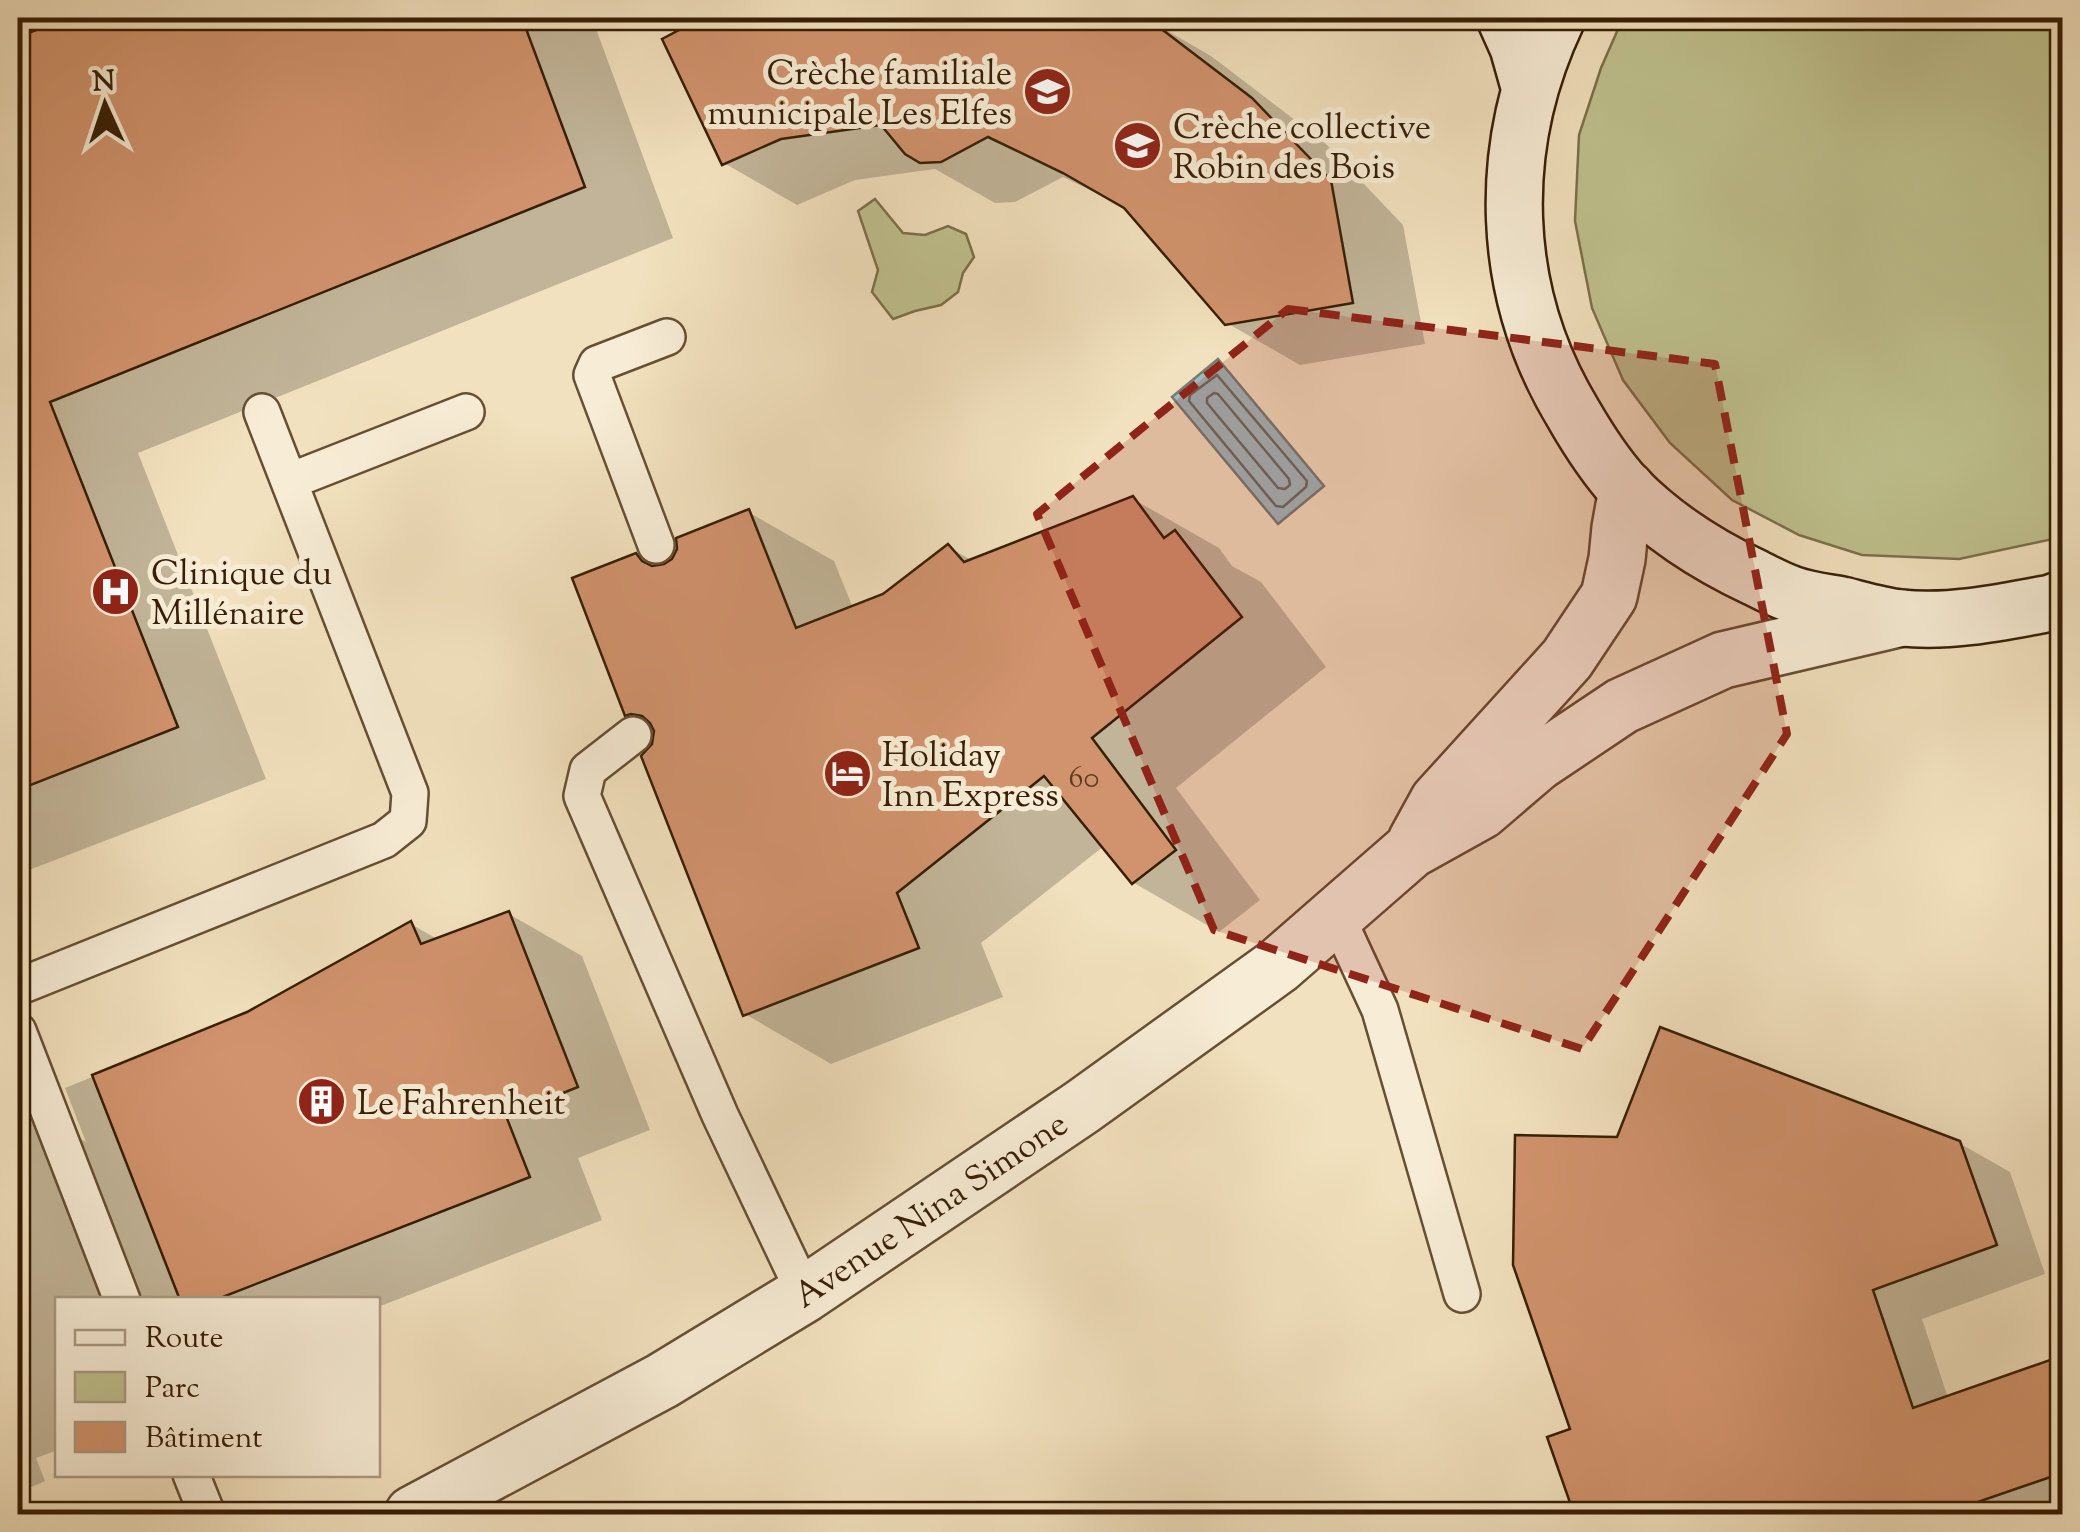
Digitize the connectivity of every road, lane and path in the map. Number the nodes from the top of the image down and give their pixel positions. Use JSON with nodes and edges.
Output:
{"nodes":[{"id":1,"x":1505,"y":18,"type":"edge"},
{"id":2,"x":1556,"y":18,"type":"edge"},
{"id":3,"x":1529,"y":86,"type":"junction"},
{"id":4,"x":667,"y":337,"type":"dead end"},
{"id":5,"x":262,"y":412,"type":"dead end"},
{"id":6,"x":466,"y":412,"type":"dead end"},
{"id":7,"x":290,"y":481,"type":"junction"},
{"id":8,"x":1627,"y":489,"type":"junction"},
{"id":9,"x":656,"y":545,"type":"dead end"},
{"id":10,"x":2059,"y":604,"type":"edge"},
{"id":11,"x":1902,"y":618,"type":"junction"},
{"id":12,"x":632,"y":735,"type":"dead end"},
{"id":13,"x":1412,"y":850,"type":"junction"},
{"id":14,"x":1336,"y":915,"type":"junction"},
{"id":15,"x":18,"y":988,"type":"edge"},
{"id":16,"x":18,"y":1030,"type":"edge"},
{"id":17,"x":805,"y":1294,"type":"junction"},
{"id":18,"x":1462,"y":1294,"type":"dead end"},
{"id":19,"x":121,"y":1297,"type":"edge"},
{"id":20,"x":191,"y":1477,"type":"edge"},
{"id":21,"x":207,"y":1514,"type":"edge"},
{"id":22,"x":413,"y":1514,"type":"edge"}],
"edges":[{"from":1,"to":3,"type":"street"},
{"from":2,"to":3,"type":"street"},
{"from":3,"to":8,"type":"street"},
{"from":4,"to":9,"type":"lane"},
{"from":5,"to":7,"type":"lane"},
{"from":6,"to":7,"type":"lane"},
{"from":7,"to":15,"type":"lane"},
{"from":8,"to":11,"type":"street"},
{"from":8,"to":13,"type":"street","name":"Avenue Nina Simone"},
{"from":10,"to":11,"type":"street"},
{"from":11,"to":13,"type":"street","name":"Avenue Nina Simone"},
{"from":12,"to":17,"type":"lane"},
{"from":13,"to":14,"type":"street","name":"Avenue Nina Simone"},
{"from":14,"to":17,"type":"street","name":"Avenue Nina Simone"},
{"from":14,"to":18,"type":"lane"},
{"from":16,"to":19,"type":"lane"},
{"from":17,"to":22,"type":"street","name":"Avenue Nina Simone"},
{"from":20,"to":21,"type":"lane"}]}
